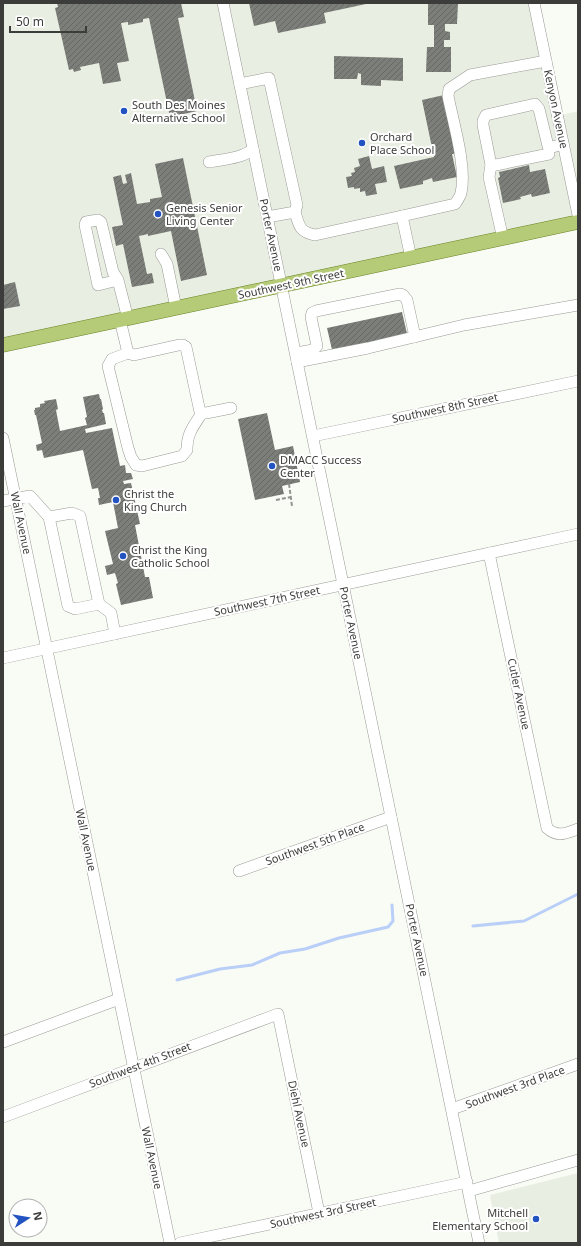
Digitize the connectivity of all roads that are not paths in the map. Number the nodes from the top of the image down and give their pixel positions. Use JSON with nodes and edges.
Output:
{"nodes":[{"id":1,"x":223,"y":3,"type":"edge"},
{"id":2,"x":534,"y":3,"type":"edge"},
{"id":3,"x":546,"y":61,"type":"junction"},
{"id":4,"x":240,"y":84,"type":"junction"},
{"id":5,"x":563,"y":144,"type":"junction"},
{"id":6,"x":253,"y":149,"type":"junction"},
{"id":7,"x":549,"y":151,"type":"junction"},
{"id":8,"x":566,"y":156,"type":"junction"},
{"id":9,"x":209,"y":162,"type":"dead end"},
{"id":10,"x":491,"y":166,"type":"junction"},
{"id":11,"x":295,"y":212,"type":"junction"},
{"id":12,"x":578,"y":215,"type":"edge"},
{"id":13,"x":402,"y":216,"type":"junction"},
{"id":14,"x":267,"y":217,"type":"junction"},
{"id":15,"x":578,"y":222,"type":"edge"},
{"id":16,"x":502,"y":238,"type":"junction"},
{"id":17,"x":161,"y":254,"type":"dead end"},
{"id":18,"x":411,"y":258,"type":"junction"},
{"id":19,"x":118,"y":280,"type":"junction"},
{"id":20,"x":282,"y":286,"type":"junction"},
{"id":21,"x":578,"y":305,"type":"edge"},
{"id":22,"x":176,"y":308,"type":"junction"},
{"id":23,"x":124,"y":320,"type":"junction"},
{"id":24,"x":415,"y":337,"type":"junction"},
{"id":25,"x":3,"y":346,"type":"edge"},
{"id":26,"x":128,"y":354,"type":"junction"},
{"id":27,"x":296,"y":358,"type":"junction"},
{"id":28,"x":578,"y":380,"type":"edge"},
{"id":29,"x":232,"y":408,"type":"dead end"},
{"id":30,"x":202,"y":413,"type":"junction"},
{"id":31,"x":313,"y":436,"type":"junction"},
{"id":32,"x":3,"y":438,"type":"edge"},
{"id":33,"x":15,"y":498,"type":"junction"},
{"id":34,"x":3,"y":501,"type":"edge"},
{"id":35,"x":49,"y":517,"type":"junction"},
{"id":36,"x":578,"y":534,"type":"edge"},
{"id":37,"x":490,"y":553,"type":"junction"},
{"id":38,"x":343,"y":585,"type":"junction"},
{"id":39,"x":99,"y":604,"type":"junction"},
{"id":40,"x":115,"y":634,"type":"junction"},
{"id":41,"x":47,"y":649,"type":"junction"},
{"id":42,"x":3,"y":658,"type":"edge"},
{"id":43,"x":391,"y":817,"type":"junction"},
{"id":44,"x":578,"y":829,"type":"edge"},
{"id":45,"x":239,"y":871,"type":"dead end"},
{"id":46,"x":119,"y":999,"type":"junction"},
{"id":47,"x":278,"y":1014,"type":"joint"},
{"id":48,"x":3,"y":1042,"type":"edge"},
{"id":49,"x":578,"y":1064,"type":"edge"},
{"id":50,"x":134,"y":1068,"type":"junction"},
{"id":51,"x":452,"y":1109,"type":"junction"},
{"id":52,"x":3,"y":1117,"type":"edge"},
{"id":53,"x":578,"y":1160,"type":"edge"},
{"id":54,"x":468,"y":1187,"type":"junction"},
{"id":55,"x":319,"y":1214,"type":"junction"},
{"id":56,"x":170,"y":1243,"type":"edge"},
{"id":57,"x":180,"y":1243,"type":"edge"},
{"id":58,"x":479,"y":1243,"type":"edge"}],
"edges":[{"from":1,"to":4,"type":"street","name":"Porter Avenue"},
{"from":2,"to":3,"type":"street","name":"Kenyon Avenue"},
{"from":3,"to":5,"type":"street","name":"Kenyon Avenue"},
{"from":3,"to":13,"type":"street"},
{"from":4,"to":6,"type":"street","name":"Porter Avenue"},
{"from":4,"to":11,"type":"street"},
{"from":5,"to":7,"type":"street"},
{"from":5,"to":8,"type":"street","name":"Kenyon Avenue"},
{"from":6,"to":9,"type":"street"},
{"from":6,"to":14,"type":"street","name":"Porter Avenue"},
{"from":7,"to":8,"type":"street"},
{"from":7,"to":10,"type":"street"},
{"from":7,"to":10,"type":"street"},
{"from":8,"to":12,"type":"street","name":"Kenyon Avenue"},
{"from":10,"to":16,"type":"street"},
{"from":11,"to":13,"type":"street"},
{"from":11,"to":14,"type":"street"},
{"from":13,"to":18,"type":"street"},
{"from":14,"to":20,"type":"street","name":"Porter Avenue"},
{"from":15,"to":16,"type":"main road","name":"Southwest 9th Street"},
{"from":16,"to":18,"type":"main road","name":"Southwest 9th Street"},
{"from":17,"to":22,"type":"street"},
{"from":18,"to":20,"type":"main road","name":"Southwest 9th Street"},
{"from":19,"to":19,"type":"street"},
{"from":19,"to":23,"type":"street"},
{"from":20,"to":22,"type":"main road","name":"Southwest 9th Street"},
{"from":20,"to":27,"type":"street","name":"Porter Avenue"},
{"from":21,"to":24,"type":"street"},
{"from":22,"to":23,"type":"main road","name":"Southwest 9th Street"},
{"from":23,"to":25,"type":"main road","name":"Southwest 9th Street"},
{"from":23,"to":26,"type":"street"},
{"from":24,"to":27,"type":"street"},
{"from":24,"to":27,"type":"street"},
{"from":26,"to":30,"type":"street"},
{"from":26,"to":30,"type":"street"},
{"from":27,"to":31,"type":"street","name":"Porter Avenue"},
{"from":28,"to":31,"type":"street","name":"Southwest 8th Street"},
{"from":29,"to":30,"type":"street"},
{"from":31,"to":38,"type":"street","name":"Porter Avenue"},
{"from":32,"to":33,"type":"street","name":"Wall Avenue"},
{"from":33,"to":34,"type":"street"},
{"from":33,"to":35,"type":"street"},
{"from":33,"to":41,"type":"street","name":"Wall Avenue"},
{"from":35,"to":39,"type":"street"},
{"from":35,"to":39,"type":"street"},
{"from":36,"to":37,"type":"street","name":"Southwest 7th Street"},
{"from":37,"to":38,"type":"street","name":"Southwest 7th Street"},
{"from":37,"to":44,"type":"street","name":"Cutler Avenue"},
{"from":38,"to":40,"type":"street","name":"Southwest 7th Street"},
{"from":38,"to":43,"type":"street","name":"Porter Avenue"},
{"from":39,"to":40,"type":"street"},
{"from":40,"to":41,"type":"street","name":"Southwest 7th Street"},
{"from":41,"to":42,"type":"street","name":"Southwest 7th Street"},
{"from":41,"to":46,"type":"street","name":"Wall Avenue"},
{"from":43,"to":45,"type":"street","name":"Southwest 5th Place"},
{"from":43,"to":51,"type":"street","name":"Porter Avenue"},
{"from":46,"to":48,"type":"street"},
{"from":46,"to":50,"type":"street","name":"Wall Avenue"},
{"from":47,"to":50,"type":"street","name":"Southwest 4th Street"},
{"from":47,"to":55,"type":"street","name":"Diehl Avenue"},
{"from":49,"to":51,"type":"street","name":"Southwest 3rd Place"},
{"from":50,"to":52,"type":"street","name":"Southwest 4th Street"},
{"from":50,"to":56,"type":"street","name":"Wall Avenue"},
{"from":51,"to":54,"type":"street","name":"Porter Avenue"},
{"from":53,"to":54,"type":"street","name":"Southwest 3rd Street"},
{"from":54,"to":55,"type":"street","name":"Southwest 3rd Street"},
{"from":54,"to":58,"type":"street","name":"Porter Avenue"},
{"from":55,"to":57,"type":"street","name":"Southwest 3rd Street"}]}
